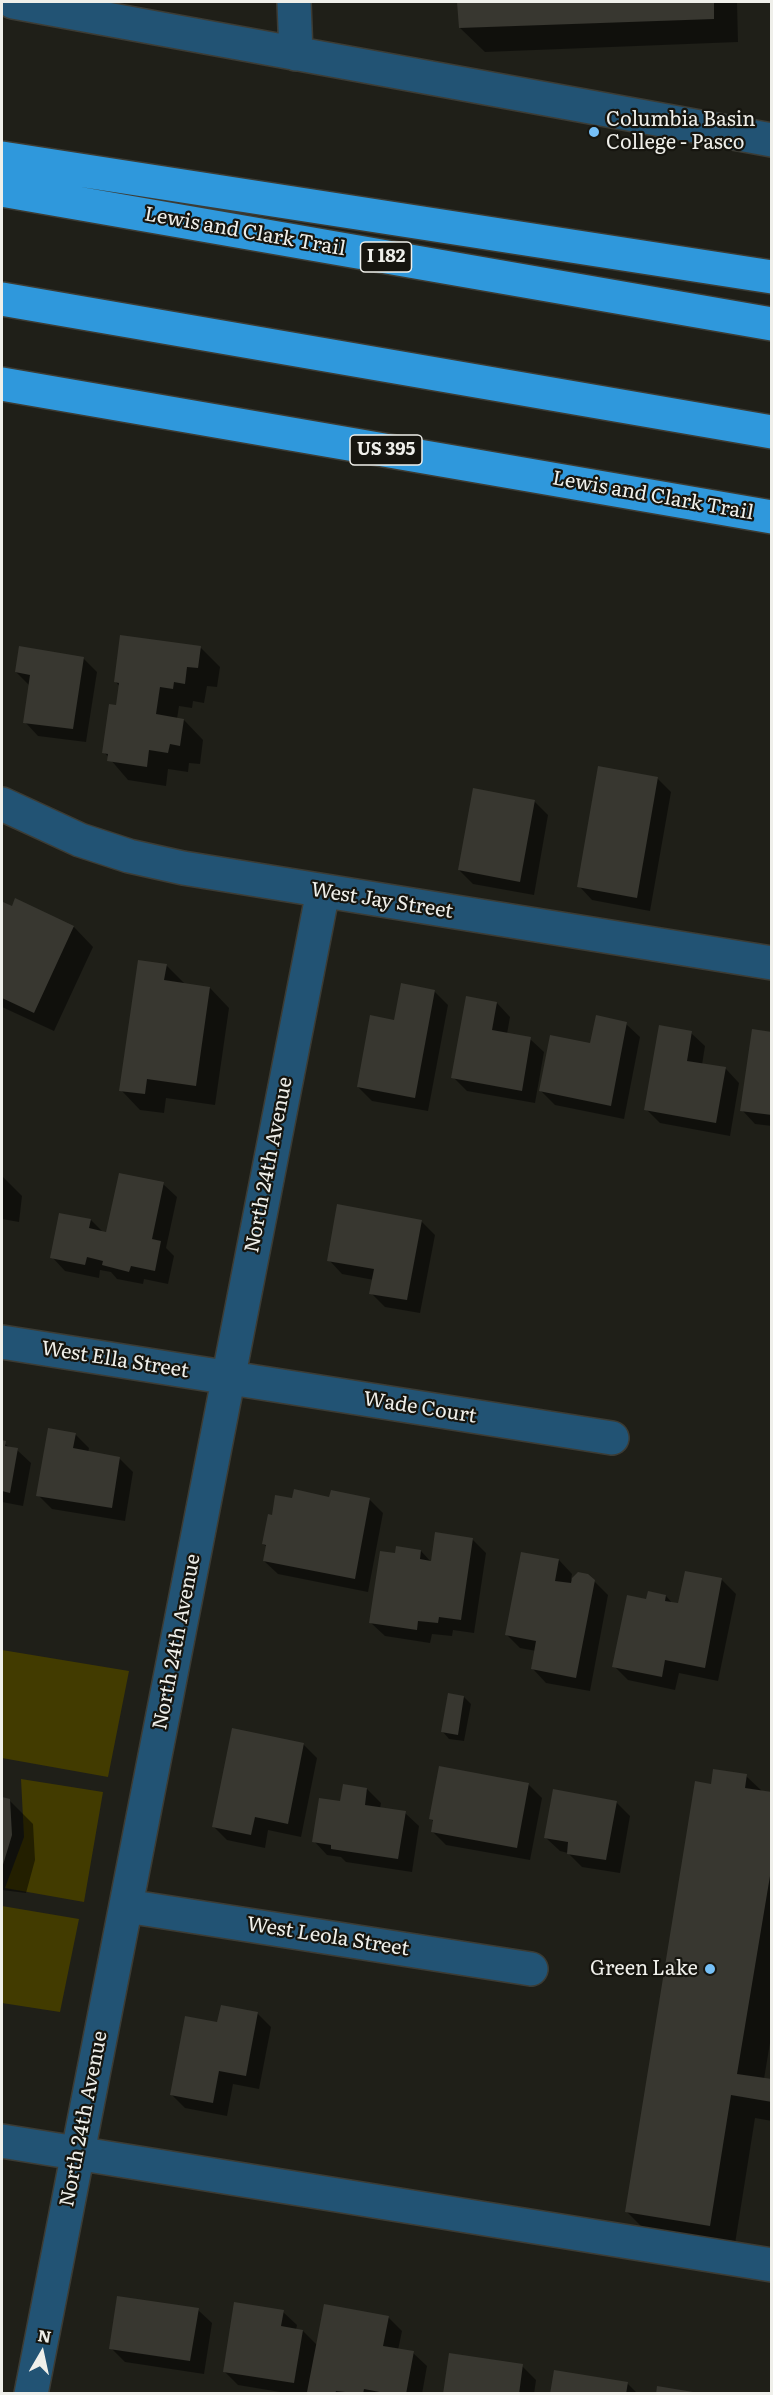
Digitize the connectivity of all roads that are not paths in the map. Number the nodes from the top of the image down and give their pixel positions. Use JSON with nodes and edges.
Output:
{"nodes":[{"id":1,"x":13,"y":2,"type":"edge"},
{"id":2,"x":294,"y":2,"type":"edge"},
{"id":3,"x":296,"y":54,"type":"junction"},
{"id":4,"x":771,"y":140,"type":"edge"},
{"id":5,"x":2,"y":158,"type":"edge"},
{"id":6,"x":2,"y":190,"type":"edge"},
{"id":7,"x":771,"y":277,"type":"edge"},
{"id":8,"x":2,"y":298,"type":"edge"},
{"id":9,"x":771,"y":324,"type":"edge"},
{"id":10,"x":2,"y":384,"type":"edge"},
{"id":11,"x":771,"y":432,"type":"edge"},
{"id":12,"x":771,"y":517,"type":"edge"},
{"id":13,"x":2,"y":804,"type":"edge"},
{"id":14,"x":323,"y":891,"type":"junction"},
{"id":15,"x":771,"y":963,"type":"edge"},
{"id":16,"x":2,"y":1342,"type":"edge"},
{"id":17,"x":228,"y":1378,"type":"junction"},
{"id":18,"x":612,"y":1438,"type":"dead end"},
{"id":19,"x":126,"y":1906,"type":"junction"},
{"id":20,"x":531,"y":1969,"type":"dead end"},
{"id":21,"x":2,"y":2141,"type":"edge"},
{"id":22,"x":77,"y":2154,"type":"junction"},
{"id":23,"x":771,"y":2265,"type":"edge"},
{"id":24,"x":31,"y":2394,"type":"edge"}],
"edges":[{"from":1,"to":3,"type":"street"},
{"from":2,"to":3,"type":"street"},
{"from":3,"to":4,"type":"street"},
{"from":5,"to":7,"type":"highway"},
{"from":6,"to":9,"type":"highway","name":"Lewis and Clark Trail","number":"I 182"},
{"from":8,"to":11,"type":"highway"},
{"from":10,"to":12,"type":"highway","name":"Lewis and Clark Trail","number":"US 395"},
{"from":13,"to":14,"type":"street","name":"West Jay Street"},
{"from":14,"to":15,"type":"street","name":"West Jay Street"},
{"from":14,"to":17,"type":"street","name":"North 24th Avenue"},
{"from":16,"to":17,"type":"street","name":"West Ella Street"},
{"from":17,"to":18,"type":"street","name":"Wade Court"},
{"from":17,"to":19,"type":"street","name":"North 24th Avenue"},
{"from":19,"to":20,"type":"street","name":"West Leola Street"},
{"from":19,"to":22,"type":"street","name":"North 24th Avenue"},
{"from":21,"to":22,"type":"street"},
{"from":22,"to":23,"type":"street"},
{"from":22,"to":24,"type":"street","name":"North 24th Avenue"}]}
